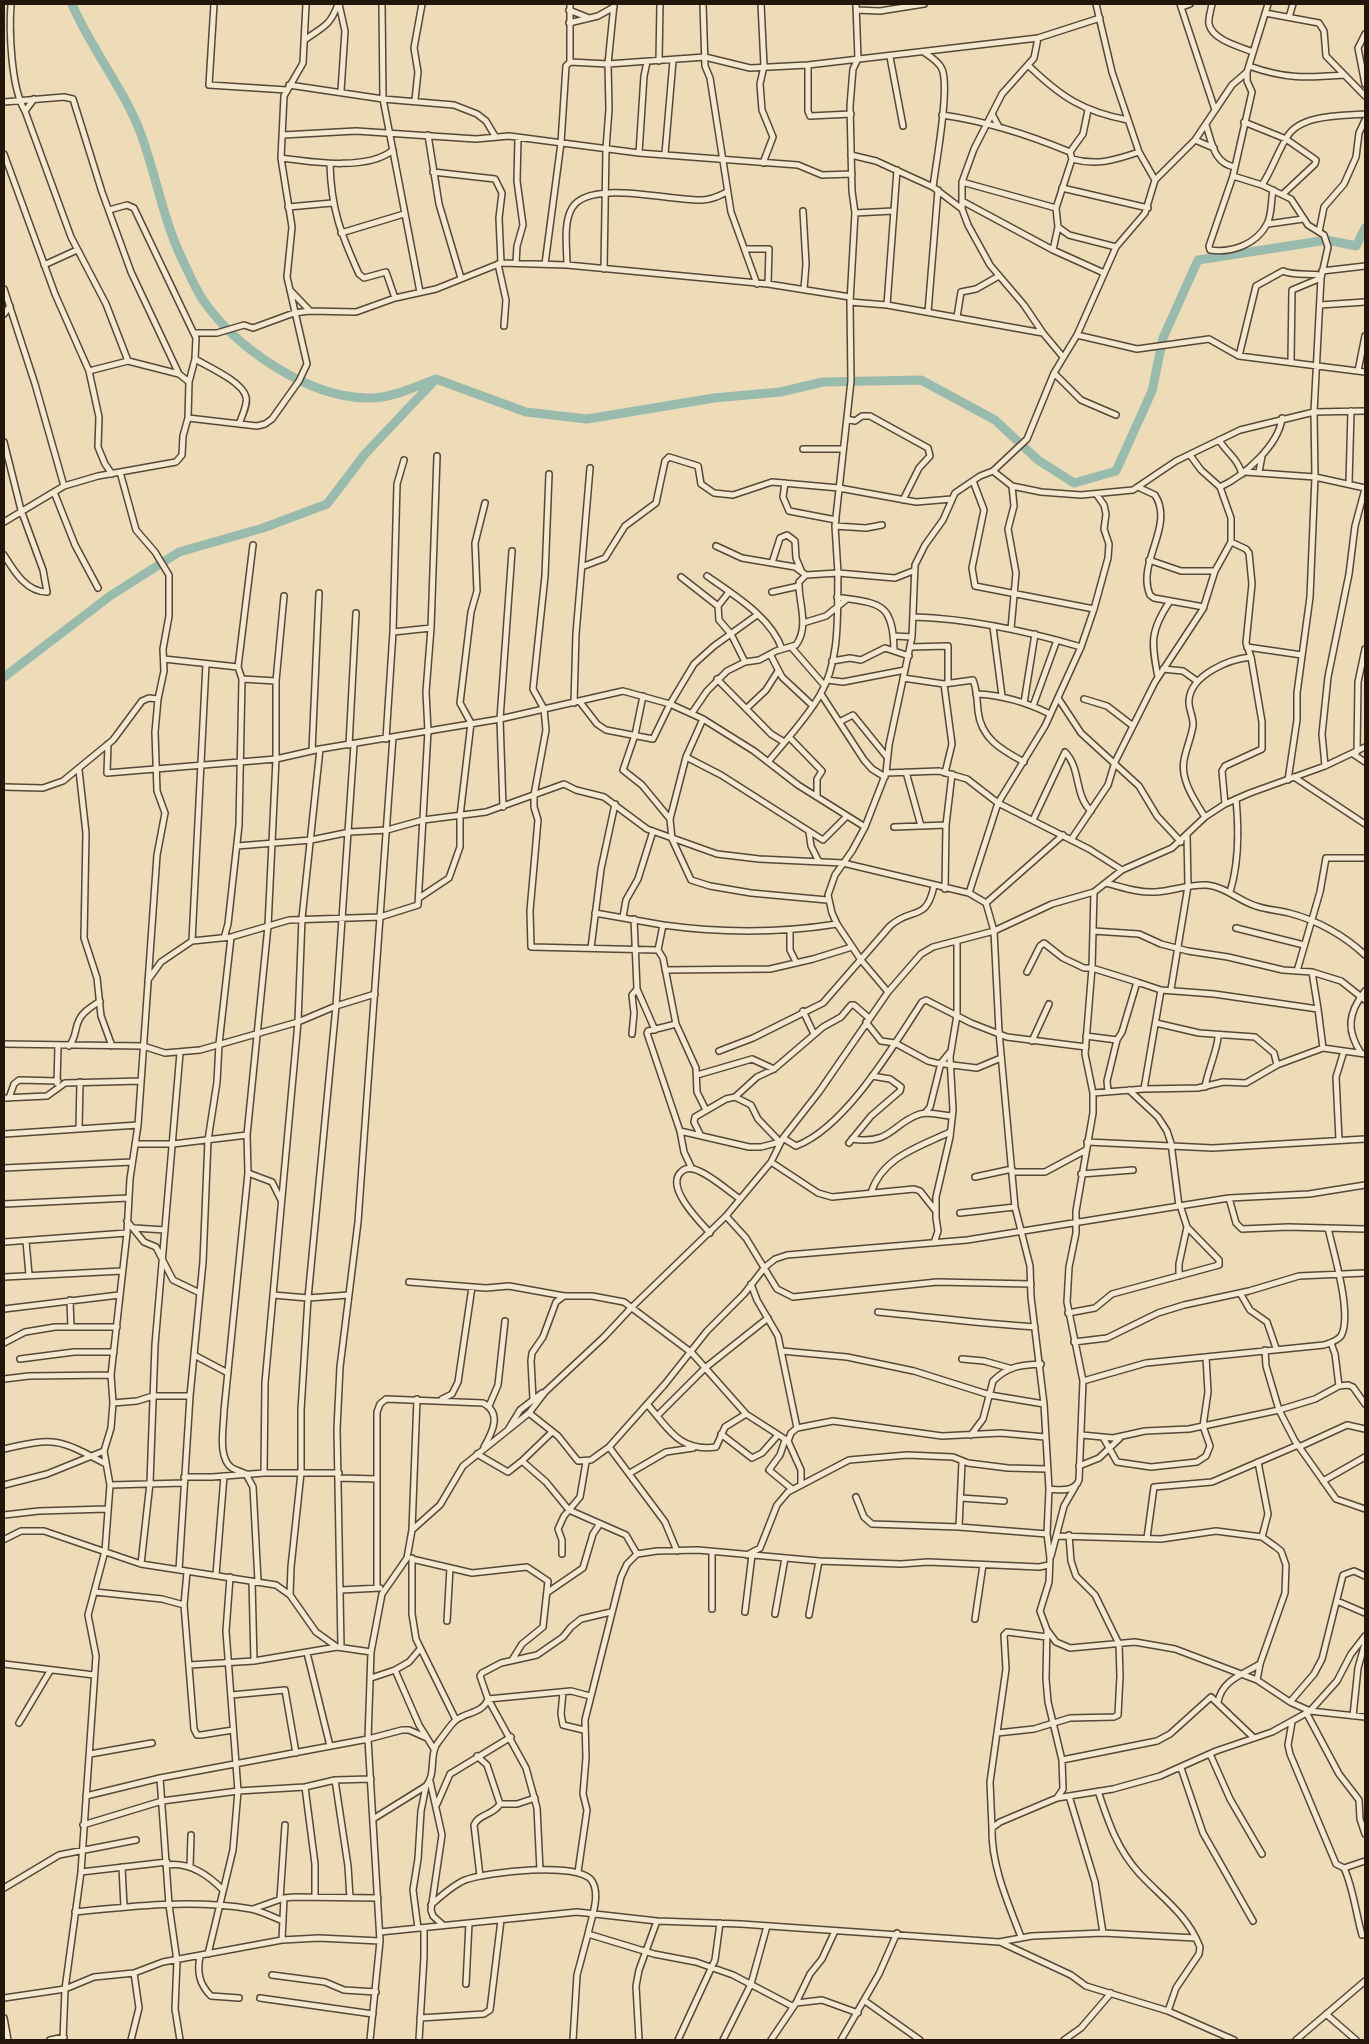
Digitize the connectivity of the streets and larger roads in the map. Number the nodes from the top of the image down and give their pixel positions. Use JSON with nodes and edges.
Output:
{"nodes":[{"id":1,"x":11,"y":4,"type":"edge"},
{"id":2,"x":214,"y":4,"type":"edge"},
{"id":3,"x":306,"y":4,"type":"edge"},
{"id":4,"x":339,"y":4,"type":"edge"},
{"id":5,"x":382,"y":4,"type":"edge"},
{"id":6,"x":422,"y":4,"type":"edge"},
{"id":7,"x":570,"y":4,"type":"edge"},
{"id":8,"x":660,"y":4,"type":"edge"},
{"id":9,"x":703,"y":4,"type":"edge"},
{"id":10,"x":761,"y":4,"type":"edge"},
{"id":11,"x":856,"y":4,"type":"edge"},
{"id":12,"x":924,"y":4,"type":"edge"},
{"id":13,"x":1096,"y":4,"type":"edge"},
{"id":14,"x":1190,"y":4,"type":"edge"},
{"id":15,"x":1212,"y":4,"type":"edge"},
{"id":16,"x":1268,"y":4,"type":"edge"},
{"id":17,"x":1292,"y":4,"type":"edge"},
{"id":18,"x":1181,"y":5,"type":"edge"},
{"id":19,"x":614,"y":6,"type":"edge"},
{"id":20,"x":570,"y":10,"type":"junction"},
{"id":21,"x":856,"y":10,"type":"junction"},
{"id":22,"x":1265,"y":14,"type":"junction"},
{"id":23,"x":1289,"y":17,"type":"junction"},
{"id":24,"x":589,"y":18,"type":"junction"},
{"id":25,"x":1100,"y":18,"type":"junction"},
{"id":26,"x":569,"y":22,"type":"junction"},
{"id":27,"x":306,"y":26,"type":"junction"},
{"id":28,"x":316,"y":32,"type":"junction"},
{"id":29,"x":7,"y":33,"type":"edge"},
{"id":30,"x":1365,"y":34,"type":"edge"},
{"id":31,"x":1038,"y":38,"type":"junction"},
{"id":32,"x":306,"y":39,"type":"junction"},
{"id":33,"x":1253,"y":52,"type":"junction"},
{"id":34,"x":925,"y":53,"type":"junction"},
{"id":35,"x":890,"y":56,"type":"junction"},
{"id":36,"x":706,"y":57,"type":"junction"},
{"id":37,"x":858,"y":59,"type":"junction"},
{"id":38,"x":659,"y":61,"type":"junction"},
{"id":39,"x":672,"y":61,"type":"junction"},
{"id":40,"x":570,"y":62,"type":"junction"},
{"id":41,"x":647,"y":62,"type":"junction"},
{"id":42,"x":608,"y":64,"type":"junction"},
{"id":43,"x":808,"y":65,"type":"junction"},
{"id":44,"x":764,"y":66,"type":"junction"},
{"id":45,"x":1029,"y":66,"type":"junction"},
{"id":46,"x":1248,"y":69,"type":"junction"},
{"id":47,"x":1344,"y":75,"type":"junction"},
{"id":48,"x":1365,"y":84,"type":"edge"},
{"id":49,"x":288,"y":88,"type":"junction"},
{"id":50,"x":341,"y":91,"type":"junction"},
{"id":51,"x":1365,"y":96,"type":"edge"},
{"id":52,"x":383,"y":98,"type":"junction"},
{"id":53,"x":34,"y":99,"type":"junction"},
{"id":54,"x":18,"y":100,"type":"junction"},
{"id":55,"x":415,"y":100,"type":"junction"},
{"id":56,"x":4,"y":102,"type":"edge"},
{"id":57,"x":1088,"y":110,"type":"junction"},
{"id":58,"x":1215,"y":110,"type":"junction"},
{"id":59,"x":25,"y":111,"type":"junction"},
{"id":60,"x":851,"y":114,"type":"junction"},
{"id":61,"x":992,"y":114,"type":"junction"},
{"id":62,"x":1365,"y":114,"type":"edge"},
{"id":63,"x":942,"y":115,"type":"junction"},
{"id":64,"x":1128,"y":120,"type":"junction"},
{"id":65,"x":1365,"y":120,"type":"edge"},
{"id":66,"x":1244,"y":122,"type":"junction"},
{"id":67,"x":986,"y":124,"type":"junction"},
{"id":68,"x":1206,"y":125,"type":"junction"},
{"id":69,"x":903,"y":126,"type":"dead end"},
{"id":70,"x":999,"y":127,"type":"junction"},
{"id":71,"x":391,"y":132,"type":"junction"},
{"id":72,"x":402,"y":133,"type":"junction"},
{"id":73,"x":428,"y":134,"type":"junction"},
{"id":74,"x":283,"y":135,"type":"junction"},
{"id":75,"x":495,"y":136,"type":"junction"},
{"id":76,"x":518,"y":138,"type":"junction"},
{"id":77,"x":1286,"y":139,"type":"junction"},
{"id":78,"x":1195,"y":140,"type":"junction"},
{"id":79,"x":561,"y":142,"type":"junction"},
{"id":80,"x":392,"y":148,"type":"junction"},
{"id":81,"x":1214,"y":148,"type":"junction"},
{"id":82,"x":606,"y":149,"type":"junction"},
{"id":83,"x":639,"y":152,"type":"junction"},
{"id":84,"x":1070,"y":152,"type":"junction"},
{"id":85,"x":1139,"y":152,"type":"junction"},
{"id":86,"x":4,"y":154,"type":"edge"},
{"id":87,"x":665,"y":154,"type":"junction"},
{"id":88,"x":852,"y":156,"type":"junction"},
{"id":89,"x":281,"y":158,"type":"junction"},
{"id":90,"x":1072,"y":159,"type":"junction"},
{"id":91,"x":724,"y":160,"type":"junction"},
{"id":92,"x":762,"y":163,"type":"junction"},
{"id":93,"x":330,"y":164,"type":"junction"},
{"id":94,"x":1235,"y":167,"type":"junction"},
{"id":95,"x":896,"y":170,"type":"junction"},
{"id":96,"x":433,"y":172,"type":"junction"},
{"id":97,"x":852,"y":174,"type":"junction"},
{"id":98,"x":1234,"y":176,"type":"junction"},
{"id":99,"x":1155,"y":180,"type":"junction"},
{"id":100,"x":962,"y":182,"type":"junction"},
{"id":101,"x":1262,"y":185,"type":"junction"},
{"id":102,"x":935,"y":188,"type":"junction"},
{"id":103,"x":1062,"y":188,"type":"junction"},
{"id":104,"x":1273,"y":190,"type":"junction"},
{"id":105,"x":727,"y":192,"type":"junction"},
{"id":106,"x":605,"y":194,"type":"junction"},
{"id":107,"x":1283,"y":194,"type":"junction"},
{"id":108,"x":962,"y":201,"type":"junction"},
{"id":109,"x":332,"y":203,"type":"junction"},
{"id":110,"x":288,"y":207,"type":"junction"},
{"id":111,"x":1056,"y":208,"type":"junction"},
{"id":112,"x":1148,"y":208,"type":"junction"},
{"id":113,"x":962,"y":209,"type":"junction"},
{"id":114,"x":109,"y":210,"type":"junction"},
{"id":115,"x":803,"y":211,"type":"dead end"},
{"id":116,"x":893,"y":211,"type":"junction"},
{"id":117,"x":855,"y":213,"type":"junction"},
{"id":118,"x":404,"y":214,"type":"junction"},
{"id":119,"x":1303,"y":219,"type":"junction"},
{"id":120,"x":1268,"y":224,"type":"junction"},
{"id":121,"x":1058,"y":227,"type":"junction"},
{"id":122,"x":1319,"y":232,"type":"junction"},
{"id":123,"x":341,"y":233,"type":"junction"},
{"id":124,"x":1116,"y":247,"type":"junction"},
{"id":125,"x":745,"y":249,"type":"junction"},
{"id":126,"x":77,"y":250,"type":"junction"},
{"id":127,"x":1053,"y":250,"type":"junction"},
{"id":128,"x":499,"y":264,"type":"junction"},
{"id":129,"x":516,"y":264,"type":"junction"},
{"id":130,"x":546,"y":264,"type":"junction"},
{"id":131,"x":44,"y":265,"type":"junction"},
{"id":132,"x":566,"y":265,"type":"junction"},
{"id":133,"x":1365,"y":266,"type":"edge"},
{"id":134,"x":604,"y":269,"type":"junction"},
{"id":135,"x":1104,"y":273,"type":"junction"},
{"id":136,"x":1306,"y":273,"type":"junction"},
{"id":137,"x":1321,"y":275,"type":"junction"},
{"id":138,"x":999,"y":276,"type":"junction"},
{"id":139,"x":461,"y":278,"type":"junction"},
{"id":140,"x":1314,"y":281,"type":"junction"},
{"id":141,"x":757,"y":284,"type":"junction"},
{"id":142,"x":768,"y":284,"type":"junction"},
{"id":143,"x":4,"y":289,"type":"edge"},
{"id":144,"x":804,"y":289,"type":"junction"},
{"id":145,"x":290,"y":290,"type":"junction"},
{"id":146,"x":420,"y":292,"type":"junction"},
{"id":147,"x":395,"y":298,"type":"junction"},
{"id":148,"x":850,"y":300,"type":"junction"},
{"id":149,"x":1365,"y":302,"type":"edge"},
{"id":150,"x":887,"y":305,"type":"junction"},
{"id":151,"x":1320,"y":305,"type":"junction"},
{"id":152,"x":10,"y":306,"type":"junction"},
{"id":153,"x":310,"y":311,"type":"junction"},
{"id":154,"x":928,"y":312,"type":"junction"},
{"id":155,"x":4,"y":314,"type":"edge"},
{"id":156,"x":294,"y":314,"type":"junction"},
{"id":157,"x":957,"y":317,"type":"junction"},
{"id":158,"x":504,"y":326,"type":"dead end"},
{"id":159,"x":194,"y":333,"type":"junction"},
{"id":160,"x":1043,"y":333,"type":"junction"},
{"id":161,"x":1077,"y":335,"type":"junction"},
{"id":162,"x":1365,"y":336,"type":"edge"},
{"id":163,"x":1239,"y":356,"type":"junction"},
{"id":164,"x":1063,"y":357,"type":"junction"},
{"id":165,"x":195,"y":360,"type":"junction"},
{"id":166,"x":128,"y":361,"type":"junction"},
{"id":167,"x":1291,"y":361,"type":"junction"},
{"id":168,"x":1317,"y":365,"type":"junction"},
{"id":169,"x":89,"y":371,"type":"junction"},
{"id":170,"x":1358,"y":371,"type":"junction"},
{"id":171,"x":1365,"y":372,"type":"edge"},
{"id":172,"x":1054,"y":373,"type":"junction"},
{"id":173,"x":179,"y":374,"type":"junction"},
{"id":174,"x":189,"y":382,"type":"junction"},
{"id":175,"x":1351,"y":411,"type":"junction"},
{"id":176,"x":1365,"y":411,"type":"edge"},
{"id":177,"x":1314,"y":412,"type":"junction"},
{"id":178,"x":1116,"y":415,"type":"dead end"},
{"id":179,"x":188,"y":418,"type":"junction"},
{"id":180,"x":1282,"y":418,"type":"junction"},
{"id":181,"x":847,"y":419,"type":"junction"},
{"id":182,"x":240,"y":424,"type":"junction"},
{"id":183,"x":1219,"y":440,"type":"junction"},
{"id":184,"x":4,"y":442,"type":"edge"},
{"id":185,"x":803,"y":449,"type":"dead end"},
{"id":186,"x":844,"y":449,"type":"junction"},
{"id":187,"x":1190,"y":455,"type":"junction"},
{"id":188,"x":437,"y":456,"type":"dead end"},
{"id":189,"x":1262,"y":456,"type":"junction"},
{"id":190,"x":404,"y":460,"type":"dead end"},
{"id":191,"x":590,"y":468,"type":"dead end"},
{"id":192,"x":993,"y":471,"type":"junction"},
{"id":193,"x":120,"y":472,"type":"junction"},
{"id":194,"x":1259,"y":472,"type":"junction"},
{"id":195,"x":1244,"y":473,"type":"junction"},
{"id":196,"x":112,"y":474,"type":"junction"},
{"id":197,"x":549,"y":474,"type":"dead end"},
{"id":198,"x":1315,"y":477,"type":"junction"},
{"id":199,"x":973,"y":480,"type":"junction"},
{"id":200,"x":785,"y":483,"type":"junction"},
{"id":201,"x":1348,"y":483,"type":"junction"},
{"id":202,"x":64,"y":486,"type":"junction"},
{"id":203,"x":1012,"y":486,"type":"junction"},
{"id":204,"x":1220,"y":487,"type":"junction"},
{"id":205,"x":839,"y":488,"type":"junction"},
{"id":206,"x":1138,"y":488,"type":"junction"},
{"id":207,"x":1365,"y":488,"type":"edge"},
{"id":208,"x":54,"y":492,"type":"junction"},
{"id":209,"x":1097,"y":494,"type":"junction"},
{"id":210,"x":952,"y":499,"type":"junction"},
{"id":211,"x":903,"y":500,"type":"junction"},
{"id":212,"x":485,"y":503,"type":"dead end"},
{"id":213,"x":21,"y":510,"type":"junction"},
{"id":214,"x":4,"y":522,"type":"edge"},
{"id":215,"x":835,"y":523,"type":"junction"},
{"id":216,"x":882,"y":525,"type":"dead end"},
{"id":217,"x":1231,"y":542,"type":"junction"},
{"id":218,"x":254,"y":545,"type":"dead end"},
{"id":219,"x":716,"y":546,"type":"dead end"},
{"id":220,"x":512,"y":551,"type":"dead end"},
{"id":221,"x":4,"y":556,"type":"edge"},
{"id":222,"x":1149,"y":560,"type":"junction"},
{"id":223,"x":772,"y":563,"type":"junction"},
{"id":224,"x":584,"y":566,"type":"junction"},
{"id":225,"x":801,"y":570,"type":"junction"},
{"id":226,"x":914,"y":571,"type":"junction"},
{"id":227,"x":1215,"y":571,"type":"junction"},
{"id":228,"x":838,"y":573,"type":"junction"},
{"id":229,"x":708,"y":576,"type":"dead end"},
{"id":230,"x":806,"y":576,"type":"junction"},
{"id":231,"x":681,"y":577,"type":"dead end"},
{"id":232,"x":799,"y":586,"type":"junction"},
{"id":233,"x":98,"y":588,"type":"dead end"},
{"id":234,"x":729,"y":592,"type":"junction"},
{"id":235,"x":772,"y":592,"type":"dead end"},
{"id":236,"x":319,"y":593,"type":"dead end"},
{"id":237,"x":1014,"y":595,"type":"junction"},
{"id":238,"x":284,"y":596,"type":"dead end"},
{"id":239,"x":837,"y":597,"type":"junction"},
{"id":240,"x":847,"y":599,"type":"junction"},
{"id":241,"x":1170,"y":601,"type":"junction"},
{"id":242,"x":718,"y":606,"type":"junction"},
{"id":243,"x":837,"y":607,"type":"junction"},
{"id":244,"x":1204,"y":607,"type":"junction"},
{"id":245,"x":1094,"y":609,"type":"junction"},
{"id":246,"x":356,"y":613,"type":"dead end"},
{"id":247,"x":757,"y":615,"type":"junction"},
{"id":248,"x":914,"y":617,"type":"junction"},
{"id":249,"x":803,"y":623,"type":"junction"},
{"id":250,"x":993,"y":627,"type":"junction"},
{"id":251,"x":431,"y":628,"type":"junction"},
{"id":252,"x":1011,"y":629,"type":"junction"},
{"id":253,"x":393,"y":632,"type":"junction"},
{"id":254,"x":731,"y":634,"type":"junction"},
{"id":255,"x":1036,"y":634,"type":"junction"},
{"id":256,"x":894,"y":636,"type":"junction"},
{"id":257,"x":912,"y":637,"type":"junction"},
{"id":258,"x":1057,"y":640,"type":"junction"},
{"id":259,"x":910,"y":647,"type":"junction"},
{"id":260,"x":1081,"y":647,"type":"junction"},
{"id":261,"x":1247,"y":647,"type":"junction"},
{"id":262,"x":792,"y":648,"type":"junction"},
{"id":263,"x":782,"y":649,"type":"junction"},
{"id":264,"x":1365,"y":649,"type":"edge"},
{"id":265,"x":894,"y":650,"type":"junction"},
{"id":266,"x":770,"y":654,"type":"junction"},
{"id":267,"x":1302,"y":655,"type":"junction"},
{"id":268,"x":908,"y":656,"type":"junction"},
{"id":269,"x":1251,"y":657,"type":"junction"},
{"id":270,"x":164,"y":660,"type":"junction"},
{"id":271,"x":832,"y":661,"type":"junction"},
{"id":272,"x":745,"y":662,"type":"junction"},
{"id":273,"x":206,"y":664,"type":"junction"},
{"id":274,"x":238,"y":667,"type":"junction"},
{"id":275,"x":1163,"y":669,"type":"junction"},
{"id":276,"x":905,"y":670,"type":"junction"},
{"id":277,"x":778,"y":671,"type":"junction"},
{"id":278,"x":1158,"y":677,"type":"junction"},
{"id":279,"x":903,"y":678,"type":"junction"},
{"id":280,"x":242,"y":679,"type":"junction"},
{"id":281,"x":718,"y":680,"type":"junction"},
{"id":282,"x":276,"y":681,"type":"junction"},
{"id":283,"x":1197,"y":682,"type":"junction"},
{"id":284,"x":826,"y":683,"type":"junction"},
{"id":285,"x":946,"y":684,"type":"junction"},
{"id":286,"x":821,"y":694,"type":"junction"},
{"id":287,"x":976,"y":694,"type":"junction"},
{"id":288,"x":643,"y":696,"type":"junction"},
{"id":289,"x":1002,"y":696,"type":"junction"},
{"id":290,"x":1058,"y":698,"type":"junction"},
{"id":291,"x":158,"y":699,"type":"junction"},
{"id":292,"x":1084,"y":699,"type":"dead end"},
{"id":293,"x":577,"y":702,"type":"junction"},
{"id":294,"x":1024,"y":703,"type":"junction"},
{"id":295,"x":670,"y":704,"type":"junction"},
{"id":296,"x":813,"y":706,"type":"junction"},
{"id":297,"x":1033,"y":706,"type":"junction"},
{"id":298,"x":747,"y":708,"type":"junction"},
{"id":299,"x":544,"y":709,"type":"junction"},
{"id":300,"x":692,"y":713,"type":"junction"},
{"id":301,"x":1050,"y":714,"type":"junction"},
{"id":302,"x":500,"y":719,"type":"junction"},
{"id":303,"x":703,"y":719,"type":"junction"},
{"id":304,"x":839,"y":722,"type":"junction"},
{"id":305,"x":471,"y":723,"type":"junction"},
{"id":306,"x":1133,"y":726,"type":"junction"},
{"id":307,"x":428,"y":731,"type":"junction"},
{"id":308,"x":635,"y":735,"type":"junction"},
{"id":309,"x":393,"y":737,"type":"junction"},
{"id":310,"x":789,"y":737,"type":"junction"},
{"id":311,"x":386,"y":739,"type":"junction"},
{"id":312,"x":784,"y":742,"type":"junction"},
{"id":313,"x":108,"y":744,"type":"junction"},
{"id":314,"x":351,"y":745,"type":"junction"},
{"id":315,"x":1365,"y":747,"type":"edge"},
{"id":316,"x":320,"y":749,"type":"junction"},
{"id":317,"x":312,"y":751,"type":"junction"},
{"id":318,"x":1355,"y":753,"type":"junction"},
{"id":319,"x":686,"y":757,"type":"junction"},
{"id":320,"x":887,"y":757,"type":"junction"},
{"id":321,"x":276,"y":759,"type":"junction"},
{"id":322,"x":240,"y":762,"type":"junction"},
{"id":323,"x":768,"y":762,"type":"junction"},
{"id":324,"x":1024,"y":762,"type":"junction"},
{"id":325,"x":1115,"y":762,"type":"junction"},
{"id":326,"x":1365,"y":762,"type":"edge"},
{"id":327,"x":202,"y":765,"type":"junction"},
{"id":328,"x":1325,"y":766,"type":"junction"},
{"id":329,"x":79,"y":770,"type":"junction"},
{"id":330,"x":156,"y":770,"type":"junction"},
{"id":331,"x":906,"y":772,"type":"junction"},
{"id":332,"x":945,"y":773,"type":"junction"},
{"id":333,"x":952,"y":774,"type":"junction"},
{"id":334,"x":885,"y":775,"type":"junction"},
{"id":335,"x":1294,"y":777,"type":"junction"},
{"id":336,"x":1288,"y":780,"type":"junction"},
{"id":337,"x":4,"y":787,"type":"edge"},
{"id":338,"x":534,"y":795,"type":"junction"},
{"id":339,"x":817,"y":797,"type":"junction"},
{"id":340,"x":1236,"y":799,"type":"junction"},
{"id":341,"x":998,"y":803,"type":"junction"},
{"id":342,"x":615,"y":804,"type":"junction"},
{"id":343,"x":1225,"y":804,"type":"junction"},
{"id":344,"x":503,"y":807,"type":"junction"},
{"id":345,"x":1091,"y":811,"type":"junction"},
{"id":346,"x":460,"y":816,"type":"junction"},
{"id":347,"x":847,"y":816,"type":"junction"},
{"id":348,"x":1205,"y":817,"type":"junction"},
{"id":349,"x":670,"y":819,"type":"junction"},
{"id":350,"x":423,"y":820,"type":"junction"},
{"id":351,"x":1033,"y":820,"type":"junction"},
{"id":352,"x":1365,"y":824,"type":"edge"},
{"id":353,"x":946,"y":825,"type":"junction"},
{"id":354,"x":894,"y":826,"type":"dead end"},
{"id":355,"x":921,"y":826,"type":"junction"},
{"id":356,"x":865,"y":827,"type":"junction"},
{"id":357,"x":387,"y":830,"type":"junction"},
{"id":358,"x":653,"y":831,"type":"junction"},
{"id":359,"x":350,"y":832,"type":"junction"},
{"id":360,"x":809,"y":832,"type":"junction"},
{"id":361,"x":1186,"y":835,"type":"junction"},
{"id":362,"x":1062,"y":836,"type":"junction"},
{"id":363,"x":672,"y":839,"type":"junction"},
{"id":364,"x":311,"y":840,"type":"junction"},
{"id":365,"x":1071,"y":840,"type":"junction"},
{"id":366,"x":1181,"y":842,"type":"junction"},
{"id":367,"x":272,"y":844,"type":"junction"},
{"id":368,"x":237,"y":846,"type":"junction"},
{"id":369,"x":1365,"y":858,"type":"edge"},
{"id":370,"x":819,"y":862,"type":"junction"},
{"id":371,"x":843,"y":863,"type":"junction"},
{"id":372,"x":1122,"y":870,"type":"junction"},
{"id":373,"x":1106,"y":882,"type":"junction"},
{"id":374,"x":934,"y":886,"type":"junction"},
{"id":375,"x":1188,"y":886,"type":"junction"},
{"id":376,"x":945,"y":889,"type":"junction"},
{"id":377,"x":1094,"y":892,"type":"junction"},
{"id":378,"x":1230,"y":892,"type":"junction"},
{"id":379,"x":969,"y":893,"type":"junction"},
{"id":380,"x":419,"y":898,"type":"junction"},
{"id":381,"x":828,"y":900,"type":"junction"},
{"id":382,"x":986,"y":903,"type":"junction"},
{"id":383,"x":595,"y":913,"type":"junction"},
{"id":384,"x":380,"y":917,"type":"junction"},
{"id":385,"x":302,"y":918,"type":"junction"},
{"id":386,"x":342,"y":918,"type":"junction"},
{"id":387,"x":623,"y":918,"type":"junction"},
{"id":388,"x":634,"y":920,"type":"junction"},
{"id":389,"x":1310,"y":920,"type":"junction"},
{"id":390,"x":837,"y":924,"type":"junction"},
{"id":391,"x":663,"y":925,"type":"junction"},
{"id":392,"x":268,"y":926,"type":"junction"},
{"id":393,"x":1236,"y":928,"type":"dead end"},
{"id":394,"x":790,"y":930,"type":"junction"},
{"id":395,"x":994,"y":931,"type":"junction"},
{"id":396,"x":1094,"y":931,"type":"junction"},
{"id":397,"x":231,"y":937,"type":"junction"},
{"id":398,"x":224,"y":938,"type":"junction"},
{"id":399,"x":957,"y":940,"type":"junction"},
{"id":400,"x":192,"y":941,"type":"junction"},
{"id":401,"x":1304,"y":945,"type":"junction"},
{"id":402,"x":852,"y":947,"type":"junction"},
{"id":403,"x":591,"y":948,"type":"junction"},
{"id":404,"x":635,"y":948,"type":"junction"},
{"id":405,"x":1179,"y":949,"type":"junction"},
{"id":406,"x":658,"y":950,"type":"junction"},
{"id":407,"x":1365,"y":955,"type":"edge"},
{"id":408,"x":861,"y":960,"type":"junction"},
{"id":409,"x":793,"y":961,"type":"junction"},
{"id":410,"x":1092,"y":968,"type":"junction"},
{"id":411,"x":665,"y":970,"type":"junction"},
{"id":412,"x":1297,"y":971,"type":"junction"},
{"id":413,"x":1027,"y":972,"type":"dead end"},
{"id":414,"x":1312,"y":972,"type":"junction"},
{"id":415,"x":148,"y":981,"type":"junction"},
{"id":416,"x":1137,"y":982,"type":"junction"},
{"id":417,"x":1171,"y":989,"type":"junction"},
{"id":418,"x":636,"y":990,"type":"junction"},
{"id":419,"x":1161,"y":990,"type":"junction"},
{"id":420,"x":1365,"y":991,"type":"edge"},
{"id":421,"x":888,"y":992,"type":"junction"},
{"id":422,"x":374,"y":994,"type":"junction"},
{"id":423,"x":1363,"y":998,"type":"edge"},
{"id":424,"x":100,"y":1001,"type":"junction"},
{"id":425,"x":1049,"y":1004,"type":"dead end"},
{"id":426,"x":336,"y":1006,"type":"junction"},
{"id":427,"x":1318,"y":1009,"type":"junction"},
{"id":428,"x":803,"y":1011,"type":"junction"},
{"id":429,"x":956,"y":1015,"type":"junction"},
{"id":430,"x":867,"y":1020,"type":"junction"},
{"id":431,"x":298,"y":1022,"type":"junction"},
{"id":432,"x":1156,"y":1023,"type":"junction"},
{"id":433,"x":676,"y":1024,"type":"junction"},
{"id":434,"x":655,"y":1030,"type":"junction"},
{"id":435,"x":999,"y":1032,"type":"junction"},
{"id":436,"x":256,"y":1033,"type":"junction"},
{"id":437,"x":632,"y":1034,"type":"dead end"},
{"id":438,"x":814,"y":1034,"type":"junction"},
{"id":439,"x":1218,"y":1035,"type":"junction"},
{"id":440,"x":76,"y":1036,"type":"junction"},
{"id":441,"x":1086,"y":1036,"type":"junction"},
{"id":442,"x":1117,"y":1040,"type":"junction"},
{"id":443,"x":1032,"y":1041,"type":"junction"},
{"id":444,"x":895,"y":1043,"type":"junction"},
{"id":445,"x":4,"y":1044,"type":"edge"},
{"id":446,"x":219,"y":1044,"type":"junction"},
{"id":447,"x":58,"y":1046,"type":"junction"},
{"id":448,"x":70,"y":1046,"type":"junction"},
{"id":449,"x":82,"y":1046,"type":"junction"},
{"id":450,"x":112,"y":1046,"type":"junction"},
{"id":451,"x":144,"y":1046,"type":"junction"},
{"id":452,"x":1086,"y":1047,"type":"junction"},
{"id":453,"x":1323,"y":1048,"type":"junction"},
{"id":454,"x":719,"y":1051,"type":"dead end"},
{"id":455,"x":951,"y":1051,"type":"junction"},
{"id":456,"x":1344,"y":1051,"type":"junction"},
{"id":457,"x":180,"y":1053,"type":"junction"},
{"id":458,"x":1363,"y":1053,"type":"edge"},
{"id":459,"x":1001,"y":1058,"type":"junction"},
{"id":460,"x":941,"y":1063,"type":"junction"},
{"id":461,"x":950,"y":1064,"type":"junction"},
{"id":462,"x":1277,"y":1065,"type":"junction"},
{"id":463,"x":774,"y":1069,"type":"junction"},
{"id":464,"x":697,"y":1075,"type":"junction"},
{"id":465,"x":872,"y":1076,"type":"junction"},
{"id":466,"x":58,"y":1081,"type":"junction"},
{"id":467,"x":141,"y":1081,"type":"junction"},
{"id":468,"x":80,"y":1082,"type":"junction"},
{"id":469,"x":1205,"y":1086,"type":"junction"},
{"id":470,"x":57,"y":1088,"type":"junction"},
{"id":471,"x":1144,"y":1089,"type":"junction"},
{"id":472,"x":1128,"y":1090,"type":"junction"},
{"id":473,"x":1108,"y":1091,"type":"junction"},
{"id":474,"x":1093,"y":1093,"type":"junction"},
{"id":475,"x":735,"y":1097,"type":"junction"},
{"id":476,"x":7,"y":1098,"type":"edge"},
{"id":477,"x":706,"y":1110,"type":"junction"},
{"id":478,"x":925,"y":1113,"type":"junction"},
{"id":479,"x":952,"y":1116,"type":"junction"},
{"id":480,"x":138,"y":1125,"type":"junction"},
{"id":481,"x":79,"y":1129,"type":"junction"},
{"id":482,"x":680,"y":1131,"type":"junction"},
{"id":483,"x":950,"y":1132,"type":"junction"},
{"id":484,"x":4,"y":1134,"type":"edge"},
{"id":485,"x":700,"y":1134,"type":"junction"},
{"id":486,"x":247,"y":1135,"type":"junction"},
{"id":487,"x":1365,"y":1139,"type":"edge"},
{"id":488,"x":208,"y":1140,"type":"junction"},
{"id":489,"x":781,"y":1140,"type":"junction"},
{"id":490,"x":1339,"y":1140,"type":"junction"},
{"id":491,"x":1087,"y":1142,"type":"junction"},
{"id":492,"x":135,"y":1144,"type":"junction"},
{"id":493,"x":174,"y":1144,"type":"junction"},
{"id":494,"x":1170,"y":1147,"type":"junction"},
{"id":495,"x":1086,"y":1150,"type":"junction"},
{"id":496,"x":132,"y":1162,"type":"junction"},
{"id":497,"x":771,"y":1162,"type":"junction"},
{"id":498,"x":4,"y":1168,"type":"edge"},
{"id":499,"x":692,"y":1169,"type":"junction"},
{"id":500,"x":1013,"y":1170,"type":"junction"},
{"id":501,"x":1133,"y":1170,"type":"dead end"},
{"id":502,"x":248,"y":1173,"type":"junction"},
{"id":503,"x":1082,"y":1174,"type":"junction"},
{"id":504,"x":974,"y":1177,"type":"dead end"},
{"id":505,"x":1365,"y":1184,"type":"edge"},
{"id":506,"x":871,"y":1193,"type":"junction"},
{"id":507,"x":128,"y":1198,"type":"junction"},
{"id":508,"x":1229,"y":1198,"type":"junction"},
{"id":509,"x":740,"y":1199,"type":"junction"},
{"id":510,"x":282,"y":1201,"type":"junction"},
{"id":511,"x":4,"y":1204,"type":"edge"},
{"id":512,"x":1179,"y":1206,"type":"junction"},
{"id":513,"x":1015,"y":1207,"type":"junction"},
{"id":514,"x":935,"y":1210,"type":"junction"},
{"id":515,"x":960,"y":1213,"type":"dead end"},
{"id":516,"x":726,"y":1216,"type":"junction"},
{"id":517,"x":127,"y":1220,"type":"junction"},
{"id":518,"x":1076,"y":1224,"type":"junction"},
{"id":519,"x":1187,"y":1227,"type":"junction"},
{"id":520,"x":134,"y":1228,"type":"junction"},
{"id":521,"x":1328,"y":1228,"type":"junction"},
{"id":522,"x":1365,"y":1229,"type":"edge"},
{"id":523,"x":165,"y":1230,"type":"junction"},
{"id":524,"x":1032,"y":1230,"type":"junction"},
{"id":525,"x":1021,"y":1232,"type":"junction"},
{"id":526,"x":127,"y":1233,"type":"junction"},
{"id":527,"x":710,"y":1233,"type":"junction"},
{"id":528,"x":26,"y":1241,"type":"junction"},
{"id":529,"x":4,"y":1242,"type":"edge"},
{"id":530,"x":1025,"y":1242,"type":"junction"},
{"id":531,"x":934,"y":1243,"type":"junction"},
{"id":532,"x":161,"y":1261,"type":"junction"},
{"id":533,"x":765,"y":1267,"type":"junction"},
{"id":534,"x":122,"y":1271,"type":"junction"},
{"id":535,"x":1340,"y":1273,"type":"junction"},
{"id":536,"x":1365,"y":1273,"type":"edge"},
{"id":537,"x":30,"y":1275,"type":"junction"},
{"id":538,"x":1179,"y":1276,"type":"junction"},
{"id":539,"x":4,"y":1277,"type":"edge"},
{"id":540,"x":409,"y":1282,"type":"dead end"},
{"id":541,"x":751,"y":1284,"type":"junction"},
{"id":542,"x":1030,"y":1284,"type":"junction"},
{"id":543,"x":472,"y":1287,"type":"junction"},
{"id":544,"x":200,"y":1292,"type":"junction"},
{"id":545,"x":1240,"y":1293,"type":"junction"},
{"id":546,"x":119,"y":1295,"type":"junction"},
{"id":547,"x":273,"y":1295,"type":"junction"},
{"id":548,"x":348,"y":1295,"type":"junction"},
{"id":549,"x":564,"y":1296,"type":"junction"},
{"id":550,"x":308,"y":1298,"type":"junction"},
{"id":551,"x":70,"y":1300,"type":"junction"},
{"id":552,"x":632,"y":1307,"type":"junction"},
{"id":553,"x":4,"y":1309,"type":"edge"},
{"id":554,"x":878,"y":1312,"type":"dead end"},
{"id":555,"x":1068,"y":1313,"type":"junction"},
{"id":556,"x":768,"y":1318,"type":"junction"},
{"id":557,"x":505,"y":1322,"type":"dead end"},
{"id":558,"x":1035,"y":1326,"type":"junction"},
{"id":559,"x":71,"y":1327,"type":"junction"},
{"id":560,"x":117,"y":1327,"type":"junction"},
{"id":561,"x":1074,"y":1342,"type":"junction"},
{"id":562,"x":4,"y":1343,"type":"edge"},
{"id":563,"x":1331,"y":1343,"type":"junction"},
{"id":564,"x":1276,"y":1348,"type":"junction"},
{"id":565,"x":1265,"y":1350,"type":"junction"},
{"id":566,"x":782,"y":1351,"type":"junction"},
{"id":567,"x":114,"y":1352,"type":"junction"},
{"id":568,"x":692,"y":1353,"type":"junction"},
{"id":569,"x":194,"y":1355,"type":"junction"},
{"id":570,"x":1206,"y":1357,"type":"junction"},
{"id":571,"x":20,"y":1359,"type":"dead end"},
{"id":572,"x":962,"y":1359,"type":"dead end"},
{"id":573,"x":1041,"y":1364,"type":"junction"},
{"id":574,"x":705,"y":1368,"type":"junction"},
{"id":575,"x":1010,"y":1368,"type":"junction"},
{"id":576,"x":228,"y":1373,"type":"junction"},
{"id":577,"x":111,"y":1375,"type":"junction"},
{"id":578,"x":4,"y":1380,"type":"edge"},
{"id":579,"x":1083,"y":1381,"type":"junction"},
{"id":580,"x":1339,"y":1386,"type":"junction"},
{"id":581,"x":545,"y":1392,"type":"junction"},
{"id":582,"x":153,"y":1396,"type":"junction"},
{"id":583,"x":190,"y":1396,"type":"junction"},
{"id":584,"x":990,"y":1396,"type":"junction"},
{"id":585,"x":533,"y":1399,"type":"junction"},
{"id":586,"x":417,"y":1400,"type":"junction"},
{"id":587,"x":439,"y":1400,"type":"junction"},
{"id":588,"x":113,"y":1403,"type":"junction"},
{"id":589,"x":647,"y":1404,"type":"junction"},
{"id":590,"x":1044,"y":1404,"type":"junction"},
{"id":591,"x":1365,"y":1404,"type":"edge"},
{"id":592,"x":489,"y":1406,"type":"junction"},
{"id":593,"x":1279,"y":1410,"type":"junction"},
{"id":594,"x":529,"y":1412,"type":"junction"},
{"id":595,"x":746,"y":1414,"type":"junction"},
{"id":596,"x":657,"y":1416,"type":"junction"},
{"id":597,"x":1203,"y":1426,"type":"junction"},
{"id":598,"x":797,"y":1428,"type":"junction"},
{"id":599,"x":1365,"y":1429,"type":"edge"},
{"id":600,"x":508,"y":1430,"type":"junction"},
{"id":601,"x":552,"y":1432,"type":"junction"},
{"id":602,"x":721,"y":1434,"type":"junction"},
{"id":603,"x":778,"y":1435,"type":"junction"},
{"id":604,"x":970,"y":1435,"type":"junction"},
{"id":605,"x":1082,"y":1435,"type":"junction"},
{"id":606,"x":1046,"y":1437,"type":"junction"},
{"id":607,"x":1121,"y":1437,"type":"junction"},
{"id":608,"x":1104,"y":1439,"type":"junction"},
{"id":609,"x":787,"y":1440,"type":"junction"},
{"id":610,"x":1298,"y":1446,"type":"junction"},
{"id":611,"x":609,"y":1447,"type":"junction"},
{"id":612,"x":694,"y":1448,"type":"junction"},
{"id":613,"x":4,"y":1449,"type":"edge"},
{"id":614,"x":482,"y":1449,"type":"junction"},
{"id":615,"x":1110,"y":1449,"type":"junction"},
{"id":616,"x":104,"y":1451,"type":"junction"},
{"id":617,"x":477,"y":1454,"type":"junction"},
{"id":618,"x":90,"y":1456,"type":"junction"},
{"id":619,"x":1365,"y":1457,"type":"edge"},
{"id":620,"x":522,"y":1461,"type":"junction"},
{"id":621,"x":586,"y":1462,"type":"junction"},
{"id":622,"x":962,"y":1462,"type":"junction"},
{"id":623,"x":1258,"y":1462,"type":"junction"},
{"id":624,"x":104,"y":1463,"type":"junction"},
{"id":625,"x":1080,"y":1466,"type":"junction"},
{"id":626,"x":1047,"y":1470,"type":"junction"},
{"id":627,"x":264,"y":1473,"type":"junction"},
{"id":628,"x":300,"y":1473,"type":"junction"},
{"id":629,"x":630,"y":1473,"type":"junction"},
{"id":630,"x":246,"y":1474,"type":"junction"},
{"id":631,"x":224,"y":1476,"type":"junction"},
{"id":632,"x":339,"y":1476,"type":"junction"},
{"id":633,"x":377,"y":1479,"type":"junction"},
{"id":634,"x":184,"y":1480,"type":"junction"},
{"id":635,"x":1323,"y":1481,"type":"junction"},
{"id":636,"x":150,"y":1483,"type":"junction"},
{"id":637,"x":801,"y":1483,"type":"junction"},
{"id":638,"x":4,"y":1485,"type":"edge"},
{"id":639,"x":110,"y":1485,"type":"junction"},
{"id":640,"x":1076,"y":1486,"type":"junction"},
{"id":641,"x":792,"y":1489,"type":"junction"},
{"id":642,"x":1049,"y":1489,"type":"junction"},
{"id":643,"x":856,"y":1497,"type":"dead end"},
{"id":644,"x":961,"y":1498,"type":"junction"},
{"id":645,"x":1004,"y":1501,"type":"dead end"},
{"id":646,"x":107,"y":1509,"type":"junction"},
{"id":647,"x":1365,"y":1509,"type":"edge"},
{"id":648,"x":569,"y":1510,"type":"junction"},
{"id":649,"x":4,"y":1515,"type":"edge"},
{"id":650,"x":599,"y":1525,"type":"junction"},
{"id":651,"x":959,"y":1527,"type":"junction"},
{"id":652,"x":412,"y":1530,"type":"junction"},
{"id":653,"x":1047,"y":1534,"type":"junction"},
{"id":654,"x":1069,"y":1535,"type":"junction"},
{"id":655,"x":1057,"y":1536,"type":"junction"},
{"id":656,"x":1147,"y":1538,"type":"junction"},
{"id":657,"x":1262,"y":1538,"type":"junction"},
{"id":658,"x":6,"y":1539,"type":"dead end"},
{"id":659,"x":410,"y":1550,"type":"junction"},
{"id":660,"x":105,"y":1551,"type":"junction"},
{"id":661,"x":677,"y":1551,"type":"junction"},
{"id":662,"x":712,"y":1553,"type":"junction"},
{"id":663,"x":562,"y":1554,"type":"dead end"},
{"id":664,"x":637,"y":1554,"type":"junction"},
{"id":665,"x":749,"y":1555,"type":"junction"},
{"id":666,"x":785,"y":1558,"type":"junction"},
{"id":667,"x":412,"y":1559,"type":"junction"},
{"id":668,"x":819,"y":1561,"type":"junction"},
{"id":669,"x":1049,"y":1562,"type":"junction"},
{"id":670,"x":141,"y":1564,"type":"junction"},
{"id":671,"x":983,"y":1565,"type":"junction"},
{"id":672,"x":450,"y":1568,"type":"junction"},
{"id":673,"x":179,"y":1570,"type":"junction"},
{"id":674,"x":187,"y":1572,"type":"junction"},
{"id":675,"x":216,"y":1575,"type":"junction"},
{"id":676,"x":1365,"y":1576,"type":"edge"},
{"id":677,"x":230,"y":1577,"type":"junction"},
{"id":678,"x":252,"y":1581,"type":"junction"},
{"id":679,"x":258,"y":1581,"type":"junction"},
{"id":680,"x":376,"y":1588,"type":"junction"},
{"id":681,"x":384,"y":1588,"type":"junction"},
{"id":682,"x":341,"y":1590,"type":"junction"},
{"id":683,"x":95,"y":1592,"type":"junction"},
{"id":684,"x":548,"y":1592,"type":"junction"},
{"id":685,"x":290,"y":1595,"type":"junction"},
{"id":686,"x":1337,"y":1601,"type":"junction"},
{"id":687,"x":184,"y":1604,"type":"junction"},
{"id":688,"x":712,"y":1609,"type":"dead end"},
{"id":689,"x":612,"y":1612,"type":"junction"},
{"id":690,"x":746,"y":1612,"type":"dead end"},
{"id":691,"x":1365,"y":1613,"type":"edge"},
{"id":692,"x":775,"y":1614,"type":"dead end"},
{"id":693,"x":810,"y":1615,"type":"dead end"},
{"id":694,"x":974,"y":1619,"type":"dead end"},
{"id":695,"x":447,"y":1622,"type":"dead end"},
{"id":696,"x":1047,"y":1630,"type":"junction"},
{"id":697,"x":1365,"y":1636,"type":"edge"},
{"id":698,"x":1047,"y":1637,"type":"junction"},
{"id":699,"x":1365,"y":1643,"type":"edge"},
{"id":700,"x":1119,"y":1644,"type":"junction"},
{"id":701,"x":339,"y":1647,"type":"junction"},
{"id":702,"x":420,"y":1649,"type":"junction"},
{"id":703,"x":308,"y":1652,"type":"junction"},
{"id":704,"x":371,"y":1652,"type":"junction"},
{"id":705,"x":512,"y":1660,"type":"junction"},
{"id":706,"x":254,"y":1661,"type":"junction"},
{"id":707,"x":227,"y":1662,"type":"junction"},
{"id":708,"x":4,"y":1664,"type":"edge"},
{"id":709,"x":1260,"y":1664,"type":"junction"},
{"id":710,"x":190,"y":1665,"type":"junction"},
{"id":711,"x":394,"y":1670,"type":"junction"},
{"id":712,"x":50,"y":1671,"type":"junction"},
{"id":713,"x":1243,"y":1674,"type":"junction"},
{"id":714,"x":94,"y":1675,"type":"junction"},
{"id":715,"x":371,"y":1678,"type":"junction"},
{"id":716,"x":1257,"y":1680,"type":"junction"},
{"id":717,"x":564,"y":1692,"type":"junction"},
{"id":718,"x":231,"y":1695,"type":"junction"},
{"id":719,"x":590,"y":1696,"type":"junction"},
{"id":720,"x":488,"y":1699,"type":"junction"},
{"id":721,"x":1218,"y":1702,"type":"junction"},
{"id":722,"x":1290,"y":1702,"type":"junction"},
{"id":723,"x":1308,"y":1712,"type":"junction"},
{"id":724,"x":1353,"y":1716,"type":"junction"},
{"id":725,"x":1365,"y":1717,"type":"edge"},
{"id":726,"x":456,"y":1720,"type":"junction"},
{"id":727,"x":1292,"y":1722,"type":"junction"},
{"id":728,"x":19,"y":1723,"type":"dead end"},
{"id":729,"x":1053,"y":1723,"type":"junction"},
{"id":730,"x":233,"y":1730,"type":"junction"},
{"id":731,"x":584,"y":1730,"type":"junction"},
{"id":732,"x":997,"y":1733,"type":"junction"},
{"id":733,"x":511,"y":1737,"type":"junction"},
{"id":734,"x":427,"y":1738,"type":"junction"},
{"id":735,"x":1254,"y":1738,"type":"junction"},
{"id":736,"x":368,"y":1739,"type":"junction"},
{"id":737,"x":152,"y":1743,"type":"dead end"},
{"id":738,"x":330,"y":1746,"type":"junction"},
{"id":739,"x":434,"y":1749,"type":"junction"},
{"id":740,"x":296,"y":1753,"type":"junction"},
{"id":741,"x":90,"y":1754,"type":"junction"},
{"id":742,"x":1210,"y":1754,"type":"junction"},
{"id":743,"x":477,"y":1756,"type":"junction"},
{"id":744,"x":1062,"y":1760,"type":"junction"},
{"id":745,"x":237,"y":1764,"type":"junction"},
{"id":746,"x":1180,"y":1768,"type":"junction"},
{"id":747,"x":160,"y":1778,"type":"junction"},
{"id":748,"x":371,"y":1779,"type":"junction"},
{"id":749,"x":335,"y":1780,"type":"junction"},
{"id":750,"x":428,"y":1784,"type":"junction"},
{"id":751,"x":305,"y":1787,"type":"junction"},
{"id":752,"x":238,"y":1791,"type":"junction"},
{"id":753,"x":1098,"y":1791,"type":"junction"},
{"id":754,"x":86,"y":1796,"type":"junction"},
{"id":755,"x":1069,"y":1796,"type":"junction"},
{"id":756,"x":535,"y":1798,"type":"junction"},
{"id":757,"x":1057,"y":1798,"type":"junction"},
{"id":758,"x":162,"y":1801,"type":"junction"},
{"id":759,"x":500,"y":1804,"type":"junction"},
{"id":760,"x":437,"y":1805,"type":"junction"},
{"id":761,"x":373,"y":1819,"type":"junction"},
{"id":762,"x":83,"y":1825,"type":"junction"},
{"id":763,"x":285,"y":1825,"type":"dead end"},
{"id":764,"x":992,"y":1828,"type":"junction"},
{"id":765,"x":1365,"y":1834,"type":"edge"},
{"id":766,"x":191,"y":1835,"type":"dead end"},
{"id":767,"x":136,"y":1840,"type":"dead end"},
{"id":768,"x":82,"y":1851,"type":"junction"},
{"id":769,"x":1262,"y":1854,"type":"dead end"},
{"id":770,"x":1365,"y":1861,"type":"edge"},
{"id":771,"x":167,"y":1863,"type":"junction"},
{"id":772,"x":122,"y":1867,"type":"junction"},
{"id":773,"x":190,"y":1867,"type":"junction"},
{"id":774,"x":1344,"y":1868,"type":"junction"},
{"id":775,"x":540,"y":1870,"type":"junction"},
{"id":776,"x":81,"y":1872,"type":"junction"},
{"id":777,"x":578,"y":1872,"type":"junction"},
{"id":778,"x":480,"y":1876,"type":"junction"},
{"id":779,"x":4,"y":1888,"type":"edge"},
{"id":780,"x":223,"y":1890,"type":"junction"},
{"id":781,"x":314,"y":1897,"type":"junction"},
{"id":782,"x":350,"y":1898,"type":"junction"},
{"id":783,"x":378,"y":1898,"type":"junction"},
{"id":784,"x":282,"y":1899,"type":"junction"},
{"id":785,"x":169,"y":1905,"type":"junction"},
{"id":786,"x":431,"y":1905,"type":"junction"},
{"id":787,"x":220,"y":1906,"type":"junction"},
{"id":788,"x":124,"y":1907,"type":"junction"},
{"id":789,"x":253,"y":1910,"type":"junction"},
{"id":790,"x":75,"y":1912,"type":"junction"},
{"id":791,"x":593,"y":1913,"type":"junction"},
{"id":792,"x":501,"y":1920,"type":"junction"},
{"id":793,"x":283,"y":1921,"type":"junction"},
{"id":794,"x":657,"y":1921,"type":"junction"},
{"id":795,"x":1253,"y":1921,"type":"dead end"},
{"id":796,"x":469,"y":1923,"type":"junction"},
{"id":797,"x":720,"y":1923,"type":"junction"},
{"id":798,"x":443,"y":1925,"type":"junction"},
{"id":799,"x":767,"y":1926,"type":"junction"},
{"id":800,"x":421,"y":1928,"type":"junction"},
{"id":801,"x":835,"y":1931,"type":"junction"},
{"id":802,"x":380,"y":1932,"type":"junction"},
{"id":803,"x":896,"y":1933,"type":"junction"},
{"id":804,"x":1103,"y":1933,"type":"junction"},
{"id":805,"x":588,"y":1934,"type":"junction"},
{"id":806,"x":1362,"y":1935,"type":"dead end"},
{"id":807,"x":1021,"y":1937,"type":"junction"},
{"id":808,"x":1195,"y":1938,"type":"junction"},
{"id":809,"x":282,"y":1940,"type":"junction"},
{"id":810,"x":380,"y":1941,"type":"junction"},
{"id":811,"x":999,"y":1942,"type":"junction"},
{"id":812,"x":646,"y":1951,"type":"junction"},
{"id":813,"x":208,"y":1954,"type":"junction"},
{"id":814,"x":200,"y":1956,"type":"junction"},
{"id":815,"x":177,"y":1961,"type":"junction"},
{"id":816,"x":712,"y":1968,"type":"junction"},
{"id":817,"x":134,"y":1972,"type":"junction"},
{"id":818,"x":272,"y":1975,"type":"dead end"},
{"id":819,"x":1365,"y":1981,"type":"edge"},
{"id":820,"x":466,"y":1984,"type":"dead end"},
{"id":821,"x":750,"y":1984,"type":"junction"},
{"id":822,"x":65,"y":1989,"type":"junction"},
{"id":823,"x":376,"y":1992,"type":"junction"},
{"id":824,"x":1111,"y":1994,"type":"junction"},
{"id":825,"x":4,"y":1997,"type":"edge"},
{"id":826,"x":239,"y":1998,"type":"dead end"},
{"id":827,"x":260,"y":1998,"type":"dead end"},
{"id":828,"x":865,"y":2000,"type":"junction"},
{"id":829,"x":794,"y":2004,"type":"junction"},
{"id":830,"x":1168,"y":2011,"type":"junction"},
{"id":831,"x":858,"y":2013,"type":"junction"},
{"id":832,"x":373,"y":2014,"type":"junction"},
{"id":833,"x":1326,"y":2014,"type":"junction"},
{"id":834,"x":4,"y":2018,"type":"edge"},
{"id":835,"x":420,"y":2018,"type":"junction"},
{"id":836,"x":63,"y":2039,"type":"edge"},
{"id":837,"x":8,"y":2040,"type":"edge"},
{"id":838,"x":50,"y":2040,"type":"edge"},
{"id":839,"x":132,"y":2040,"type":"edge"},
{"id":840,"x":180,"y":2040,"type":"edge"},
{"id":841,"x":370,"y":2040,"type":"edge"},
{"id":842,"x":419,"y":2040,"type":"edge"},
{"id":843,"x":573,"y":2040,"type":"edge"},
{"id":844,"x":639,"y":2040,"type":"edge"},
{"id":845,"x":678,"y":2040,"type":"edge"},
{"id":846,"x":723,"y":2040,"type":"edge"},
{"id":847,"x":770,"y":2040,"type":"edge"},
{"id":848,"x":841,"y":2040,"type":"edge"},
{"id":849,"x":920,"y":2040,"type":"edge"},
{"id":850,"x":1064,"y":2040,"type":"edge"},
{"id":851,"x":1234,"y":2040,"type":"edge"},
{"id":852,"x":1296,"y":2040,"type":"edge"},
{"id":853,"x":1356,"y":2040,"type":"edge"}],
"edges":[{"from":1,"to":29,"type":"street"},
{"from":2,"to":49,"type":"street"},
{"from":3,"to":27,"type":"street"},
{"from":4,"to":28,"type":"street"},
{"from":4,"to":50,"type":"street"},
{"from":5,"to":52,"type":"street"},
{"from":6,"to":55,"type":"street"},
{"from":7,"to":20,"type":"street"},
{"from":8,"to":38,"type":"street"},
{"from":9,"to":36,"type":"street"},
{"from":10,"to":44,"type":"street"},
{"from":11,"to":21,"type":"street"},
{"from":12,"to":21,"type":"street"},
{"from":13,"to":25,"type":"street"},
{"from":14,"to":18,"type":"street"},
{"from":15,"to":33,"type":"street"},
{"from":16,"to":22,"type":"street"},
{"from":17,"to":23,"type":"street"},
{"from":18,"to":58,"type":"street"},
{"from":19,"to":24,"type":"street"},
{"from":19,"to":42,"type":"street"},
{"from":20,"to":24,"type":"street"},
{"from":20,"to":26,"type":"street"},
{"from":21,"to":37,"type":"street"},
{"from":22,"to":23,"type":"street"},
{"from":22,"to":33,"type":"street"},
{"from":23,"to":47,"type":"street"},
{"from":24,"to":26,"type":"street"},
{"from":25,"to":31,"type":"street"},
{"from":25,"to":64,"type":"street"},
{"from":26,"to":40,"type":"street"},
{"from":27,"to":28,"type":"street"},
{"from":27,"to":32,"type":"street"},
{"from":28,"to":32,"type":"street"},
{"from":29,"to":54,"type":"street"},
{"from":30,"to":48,"type":"street"},
{"from":31,"to":34,"type":"street"},
{"from":31,"to":45,"type":"street"},
{"from":32,"to":49,"type":"street"},
{"from":33,"to":46,"type":"street"},
{"from":34,"to":35,"type":"street"},
{"from":34,"to":63,"type":"street"},
{"from":35,"to":37,"type":"street"},
{"from":35,"to":69,"type":"street"},
{"from":36,"to":39,"type":"street"},
{"from":36,"to":44,"type":"street"},
{"from":36,"to":91,"type":"street"},
{"from":37,"to":43,"type":"street"},
{"from":37,"to":60,"type":"street"},
{"from":38,"to":39,"type":"street"},
{"from":38,"to":41,"type":"street"},
{"from":39,"to":87,"type":"street"},
{"from":40,"to":42,"type":"street"},
{"from":40,"to":79,"type":"street"},
{"from":41,"to":42,"type":"street"},
{"from":41,"to":83,"type":"street"},
{"from":42,"to":82,"type":"street"},
{"from":43,"to":44,"type":"street"},
{"from":43,"to":60,"type":"street"},
{"from":44,"to":92,"type":"street"},
{"from":45,"to":57,"type":"street"},
{"from":45,"to":61,"type":"street"},
{"from":46,"to":47,"type":"street"},
{"from":46,"to":58,"type":"street"},
{"from":46,"to":66,"type":"street"},
{"from":47,"to":51,"type":"street"},
{"from":49,"to":50,"type":"street"},
{"from":49,"to":74,"type":"street"},
{"from":50,"to":52,"type":"street"},
{"from":52,"to":55,"type":"street"},
{"from":52,"to":71,"type":"street"},
{"from":53,"to":54,"type":"street"},
{"from":53,"to":59,"type":"street"},
{"from":53,"to":114,"type":"street"},
{"from":54,"to":56,"type":"street"},
{"from":54,"to":59,"type":"street"},
{"from":55,"to":75,"type":"street"},
{"from":57,"to":64,"type":"street"},
{"from":57,"to":84,"type":"street"},
{"from":58,"to":68,"type":"street"},
{"from":59,"to":126,"type":"street"},
{"from":60,"to":88,"type":"street"},
{"from":61,"to":67,"type":"street"},
{"from":61,"to":70,"type":"street"},
{"from":62,"to":77,"type":"street"},
{"from":63,"to":67,"type":"street"},
{"from":63,"to":102,"type":"street"},
{"from":64,"to":85,"type":"street"},
{"from":65,"to":122,"type":"street"},
{"from":66,"to":77,"type":"street"},
{"from":66,"to":94,"type":"street"},
{"from":67,"to":70,"type":"street"},
{"from":67,"to":100,"type":"street"},
{"from":68,"to":78,"type":"street"},
{"from":68,"to":81,"type":"street"},
{"from":70,"to":84,"type":"street"},
{"from":71,"to":72,"type":"street"},
{"from":71,"to":74,"type":"street"},
{"from":71,"to":80,"type":"street"},
{"from":72,"to":73,"type":"street"},
{"from":72,"to":80,"type":"street"},
{"from":73,"to":75,"type":"street"},
{"from":73,"to":96,"type":"street"},
{"from":74,"to":89,"type":"street"},
{"from":75,"to":76,"type":"street"},
{"from":76,"to":79,"type":"street"},
{"from":76,"to":129,"type":"street"},
{"from":77,"to":101,"type":"street"},
{"from":77,"to":107,"type":"street"},
{"from":78,"to":81,"type":"street"},
{"from":78,"to":99,"type":"street"},
{"from":79,"to":82,"type":"street"},
{"from":79,"to":130,"type":"street"},
{"from":80,"to":93,"type":"street"},
{"from":80,"to":118,"type":"street"},
{"from":81,"to":94,"type":"street"},
{"from":82,"to":83,"type":"street"},
{"from":82,"to":106,"type":"street"},
{"from":83,"to":87,"type":"street"},
{"from":84,"to":90,"type":"street"},
{"from":85,"to":90,"type":"street"},
{"from":85,"to":99,"type":"street"},
{"from":86,"to":131,"type":"street"},
{"from":87,"to":91,"type":"street"},
{"from":88,"to":95,"type":"street"},
{"from":88,"to":97,"type":"street"},
{"from":89,"to":93,"type":"street"},
{"from":89,"to":110,"type":"street"},
{"from":90,"to":103,"type":"street"},
{"from":91,"to":92,"type":"street"},
{"from":91,"to":105,"type":"street"},
{"from":92,"to":97,"type":"street"},
{"from":93,"to":109,"type":"street"},
{"from":94,"to":98,"type":"street"},
{"from":95,"to":102,"type":"street"},
{"from":95,"to":116,"type":"street"},
{"from":96,"to":128,"type":"street"},
{"from":96,"to":139,"type":"street"},
{"from":97,"to":117,"type":"street"},
{"from":98,"to":101,"type":"street"},
{"from":98,"to":120,"type":"street"},
{"from":99,"to":112,"type":"street"},
{"from":100,"to":108,"type":"street"},
{"from":100,"to":111,"type":"street"},
{"from":101,"to":104,"type":"street"},
{"from":102,"to":113,"type":"street"},
{"from":102,"to":154,"type":"street"},
{"from":103,"to":111,"type":"street"},
{"from":103,"to":112,"type":"street"},
{"from":104,"to":107,"type":"street"},
{"from":104,"to":120,"type":"street"},
{"from":105,"to":106,"type":"street"},
{"from":105,"to":125,"type":"street"},
{"from":106,"to":132,"type":"street"},
{"from":106,"to":134,"type":"street"},
{"from":107,"to":119,"type":"street"},
{"from":108,"to":113,"type":"street"},
{"from":108,"to":127,"type":"street"},
{"from":109,"to":110,"type":"street"},
{"from":109,"to":123,"type":"street"},
{"from":110,"to":145,"type":"street"},
{"from":111,"to":121,"type":"street"},
{"from":112,"to":124,"type":"street"},
{"from":113,"to":138,"type":"street"},
{"from":114,"to":159,"type":"street"},
{"from":114,"to":173,"type":"street"},
{"from":115,"to":144,"type":"street"},
{"from":116,"to":117,"type":"street"},
{"from":116,"to":150,"type":"street"},
{"from":117,"to":148,"type":"street"},
{"from":118,"to":123,"type":"street"},
{"from":118,"to":146,"type":"street"},
{"from":119,"to":120,"type":"street"},
{"from":119,"to":122,"type":"street"},
{"from":121,"to":124,"type":"street"},
{"from":121,"to":127,"type":"street"},
{"from":122,"to":137,"type":"street"},
{"from":123,"to":147,"type":"street"},
{"from":124,"to":135,"type":"street"},
{"from":125,"to":141,"type":"street"},
{"from":125,"to":142,"type":"street"},
{"from":126,"to":131,"type":"street"},
{"from":126,"to":166,"type":"street"},
{"from":127,"to":135,"type":"street"},
{"from":128,"to":129,"type":"street"},
{"from":128,"to":139,"type":"street"},
{"from":128,"to":158,"type":"street"},
{"from":129,"to":130,"type":"street"},
{"from":130,"to":132,"type":"street"},
{"from":131,"to":169,"type":"street"},
{"from":132,"to":134,"type":"street"},
{"from":133,"to":137,"type":"street"},
{"from":134,"to":141,"type":"street"},
{"from":135,"to":161,"type":"street"},
{"from":136,"to":137,"type":"street"},
{"from":136,"to":140,"type":"street"},
{"from":136,"to":163,"type":"street"},
{"from":137,"to":140,"type":"street"},
{"from":137,"to":151,"type":"street"},
{"from":138,"to":157,"type":"street"},
{"from":138,"to":160,"type":"street"},
{"from":139,"to":146,"type":"street"},
{"from":140,"to":167,"type":"street"},
{"from":141,"to":142,"type":"street"},
{"from":142,"to":144,"type":"street"},
{"from":143,"to":152,"type":"street"},
{"from":144,"to":148,"type":"street"},
{"from":145,"to":153,"type":"street"},
{"from":145,"to":156,"type":"street"},
{"from":146,"to":147,"type":"street"},
{"from":147,"to":153,"type":"street"},
{"from":148,"to":150,"type":"street"},
{"from":148,"to":181,"type":"street"},
{"from":149,"to":151,"type":"street"},
{"from":150,"to":154,"type":"street"},
{"from":151,"to":168,"type":"street"},
{"from":152,"to":155,"type":"street"},
{"from":152,"to":202,"type":"street"},
{"from":153,"to":156,"type":"street"},
{"from":154,"to":157,"type":"street"},
{"from":156,"to":159,"type":"street"},
{"from":156,"to":182,"type":"street"},
{"from":157,"to":160,"type":"street"},
{"from":159,"to":165,"type":"street"},
{"from":160,"to":164,"type":"street"},
{"from":161,"to":163,"type":"street"},
{"from":161,"to":164,"type":"street"},
{"from":162,"to":170,"type":"street"},
{"from":163,"to":167,"type":"street"},
{"from":164,"to":172,"type":"street"},
{"from":165,"to":174,"type":"street"},
{"from":165,"to":182,"type":"street"},
{"from":166,"to":169,"type":"street"},
{"from":166,"to":173,"type":"street"},
{"from":167,"to":168,"type":"street"},
{"from":168,"to":170,"type":"street"},
{"from":168,"to":177,"type":"street"},
{"from":169,"to":196,"type":"street"},
{"from":170,"to":171,"type":"street"},
{"from":172,"to":178,"type":"street"},
{"from":172,"to":192,"type":"street"},
{"from":173,"to":174,"type":"street"},
{"from":174,"to":179,"type":"street"},
{"from":175,"to":176,"type":"street"},
{"from":175,"to":177,"type":"street"},
{"from":175,"to":201,"type":"street"},
{"from":177,"to":180,"type":"street"},
{"from":177,"to":198,"type":"street"},
{"from":179,"to":182,"type":"street"},
{"from":179,"to":193,"type":"street"},
{"from":180,"to":183,"type":"street"},
{"from":180,"to":189,"type":"street"},
{"from":181,"to":186,"type":"street"},
{"from":181,"to":211,"type":"street"},
{"from":183,"to":187,"type":"street"},
{"from":183,"to":195,"type":"street"},
{"from":184,"to":213,"type":"street"},
{"from":185,"to":186,"type":"street"},
{"from":186,"to":205,"type":"street"},
{"from":187,"to":204,"type":"street"},
{"from":187,"to":206,"type":"street"},
{"from":188,"to":251,"type":"street"},
{"from":189,"to":194,"type":"street"},
{"from":189,"to":195,"type":"street"},
{"from":190,"to":253,"type":"street"},
{"from":191,"to":224,"type":"street"},
{"from":192,"to":199,"type":"street"},
{"from":192,"to":203,"type":"street"},
{"from":193,"to":196,"type":"street"},
{"from":193,"to":270,"type":"street"},
{"from":194,"to":195,"type":"street"},
{"from":194,"to":198,"type":"street"},
{"from":195,"to":204,"type":"street"},
{"from":196,"to":202,"type":"street"},
{"from":197,"to":299,"type":"street"},
{"from":198,"to":201,"type":"street"},
{"from":198,"to":267,"type":"street"},
{"from":199,"to":210,"type":"street"},
{"from":199,"to":237,"type":"street"},
{"from":200,"to":205,"type":"street"},
{"from":200,"to":215,"type":"street"},
{"from":200,"to":224,"type":"street"},
{"from":201,"to":207,"type":"street"},
{"from":202,"to":208,"type":"street"},
{"from":203,"to":209,"type":"street"},
{"from":203,"to":237,"type":"street"},
{"from":204,"to":217,"type":"street"},
{"from":205,"to":211,"type":"street"},
{"from":205,"to":215,"type":"street"},
{"from":206,"to":209,"type":"street"},
{"from":206,"to":222,"type":"street"},
{"from":207,"to":328,"type":"street"},
{"from":208,"to":213,"type":"street"},
{"from":208,"to":233,"type":"street"},
{"from":209,"to":245,"type":"street"},
{"from":210,"to":211,"type":"street"},
{"from":210,"to":226,"type":"street"},
{"from":212,"to":305,"type":"street"},
{"from":213,"to":214,"type":"street"},
{"from":213,"to":221,"type":"street"},
{"from":215,"to":216,"type":"street"},
{"from":215,"to":228,"type":"street"},
{"from":217,"to":227,"type":"street"},
{"from":217,"to":261,"type":"street"},
{"from":218,"to":274,"type":"street"},
{"from":219,"to":223,"type":"street"},
{"from":220,"to":302,"type":"street"},
{"from":222,"to":227,"type":"street"},
{"from":222,"to":241,"type":"street"},
{"from":223,"to":225,"type":"street"},
{"from":223,"to":225,"type":"street"},
{"from":224,"to":293,"type":"street"},
{"from":225,"to":230,"type":"street"},
{"from":226,"to":228,"type":"street"},
{"from":226,"to":248,"type":"street"},
{"from":227,"to":244,"type":"street"},
{"from":228,"to":230,"type":"street"},
{"from":228,"to":239,"type":"street"},
{"from":229,"to":234,"type":"street"},
{"from":230,"to":232,"type":"street"},
{"from":231,"to":242,"type":"street"},
{"from":232,"to":235,"type":"street"},
{"from":232,"to":249,"type":"street"},
{"from":234,"to":242,"type":"street"},
{"from":234,"to":247,"type":"street"},
{"from":236,"to":317,"type":"street"},
{"from":237,"to":245,"type":"street"},
{"from":237,"to":252,"type":"street"},
{"from":238,"to":282,"type":"street"},
{"from":239,"to":240,"type":"street"},
{"from":239,"to":243,"type":"street"},
{"from":240,"to":243,"type":"street"},
{"from":240,"to":256,"type":"street"},
{"from":241,"to":244,"type":"street"},
{"from":241,"to":278,"type":"street"},
{"from":242,"to":254,"type":"street"},
{"from":243,"to":249,"type":"street"},
{"from":243,"to":271,"type":"street"},
{"from":244,"to":275,"type":"street"},
{"from":245,"to":260,"type":"street"},
{"from":246,"to":314,"type":"street"},
{"from":247,"to":254,"type":"street"},
{"from":247,"to":263,"type":"street"},
{"from":248,"to":250,"type":"street"},
{"from":248,"to":257,"type":"street"},
{"from":249,"to":262,"type":"street"},
{"from":250,"to":252,"type":"street"},
{"from":250,"to":289,"type":"street"},
{"from":251,"to":253,"type":"street"},
{"from":251,"to":307,"type":"street"},
{"from":252,"to":255,"type":"street"},
{"from":253,"to":311,"type":"street"},
{"from":254,"to":272,"type":"street"},
{"from":254,"to":295,"type":"street"},
{"from":255,"to":258,"type":"street"},
{"from":255,"to":294,"type":"street"},
{"from":256,"to":257,"type":"street"},
{"from":256,"to":265,"type":"street"},
{"from":257,"to":259,"type":"street"},
{"from":258,"to":260,"type":"street"},
{"from":258,"to":297,"type":"street"},
{"from":259,"to":268,"type":"street"},
{"from":259,"to":285,"type":"street"},
{"from":260,"to":290,"type":"street"},
{"from":261,"to":267,"type":"street"},
{"from":261,"to":269,"type":"street"},
{"from":262,"to":263,"type":"street"},
{"from":262,"to":284,"type":"street"},
{"from":263,"to":266,"type":"street"},
{"from":264,"to":318,"type":"street"},
{"from":265,"to":268,"type":"street"},
{"from":265,"to":271,"type":"street"},
{"from":266,"to":272,"type":"street"},
{"from":266,"to":277,"type":"street"},
{"from":267,"to":336,"type":"street"},
{"from":268,"to":276,"type":"street"},
{"from":269,"to":283,"type":"street"},
{"from":269,"to":343,"type":"street"},
{"from":270,"to":273,"type":"street"},
{"from":270,"to":291,"type":"street"},
{"from":271,"to":284,"type":"street"},
{"from":272,"to":281,"type":"street"},
{"from":273,"to":274,"type":"street"},
{"from":273,"to":327,"type":"street"},
{"from":274,"to":280,"type":"street"},
{"from":275,"to":278,"type":"street"},
{"from":275,"to":283,"type":"street"},
{"from":276,"to":279,"type":"street"},
{"from":276,"to":284,"type":"street"},
{"from":277,"to":296,"type":"street"},
{"from":277,"to":298,"type":"street"},
{"from":278,"to":306,"type":"street"},
{"from":279,"to":285,"type":"street"},
{"from":279,"to":320,"type":"street"},
{"from":280,"to":282,"type":"street"},
{"from":280,"to":322,"type":"street"},
{"from":281,"to":298,"type":"street"},
{"from":281,"to":300,"type":"street"},
{"from":282,"to":321,"type":"street"},
{"from":283,"to":348,"type":"street"},
{"from":284,"to":286,"type":"street"},
{"from":285,"to":287,"type":"street"},
{"from":285,"to":332,"type":"street"},
{"from":286,"to":296,"type":"street"},
{"from":286,"to":304,"type":"street"},
{"from":287,"to":289,"type":"street"},
{"from":287,"to":324,"type":"street"},
{"from":288,"to":293,"type":"street"},
{"from":288,"to":295,"type":"street"},
{"from":288,"to":308,"type":"street"},
{"from":289,"to":294,"type":"street"},
{"from":290,"to":301,"type":"street"},
{"from":290,"to":325,"type":"street"},
{"from":291,"to":313,"type":"street"},
{"from":291,"to":330,"type":"street"},
{"from":292,"to":306,"type":"street"},
{"from":293,"to":299,"type":"street"},
{"from":293,"to":308,"type":"street"},
{"from":294,"to":297,"type":"street"},
{"from":295,"to":300,"type":"street"},
{"from":295,"to":308,"type":"street"},
{"from":296,"to":310,"type":"street"},
{"from":297,"to":301,"type":"street"},
{"from":298,"to":312,"type":"street"},
{"from":299,"to":302,"type":"street"},
{"from":299,"to":338,"type":"street"},
{"from":300,"to":303,"type":"street"},
{"from":301,"to":324,"type":"street"},
{"from":302,"to":305,"type":"street"},
{"from":302,"to":344,"type":"street"},
{"from":303,"to":319,"type":"street"},
{"from":303,"to":323,"type":"street"},
{"from":304,"to":320,"type":"street"},
{"from":304,"to":334,"type":"street"},
{"from":305,"to":307,"type":"street"},
{"from":305,"to":346,"type":"street"},
{"from":306,"to":325,"type":"street"},
{"from":307,"to":309,"type":"street"},
{"from":307,"to":350,"type":"street"},
{"from":308,"to":349,"type":"street"},
{"from":309,"to":311,"type":"street"},
{"from":309,"to":357,"type":"street"},
{"from":310,"to":312,"type":"street"},
{"from":310,"to":339,"type":"street"},
{"from":311,"to":314,"type":"street"},
{"from":312,"to":323,"type":"street"},
{"from":313,"to":329,"type":"street"},
{"from":313,"to":330,"type":"street"},
{"from":314,"to":316,"type":"street"},
{"from":314,"to":359,"type":"street"},
{"from":315,"to":318,"type":"street"},
{"from":316,"to":317,"type":"street"},
{"from":316,"to":364,"type":"street"},
{"from":317,"to":321,"type":"street"},
{"from":318,"to":326,"type":"street"},
{"from":318,"to":328,"type":"street"},
{"from":319,"to":349,"type":"street"},
{"from":319,"to":360,"type":"street"},
{"from":320,"to":334,"type":"street"},
{"from":321,"to":322,"type":"street"},
{"from":321,"to":367,"type":"street"},
{"from":322,"to":327,"type":"street"},
{"from":322,"to":368,"type":"street"},
{"from":323,"to":339,"type":"street"},
{"from":324,"to":341,"type":"street"},
{"from":325,"to":345,"type":"street"},
{"from":325,"to":366,"type":"street"},
{"from":327,"to":330,"type":"street"},
{"from":327,"to":400,"type":"street"},
{"from":328,"to":335,"type":"street"},
{"from":329,"to":337,"type":"street"},
{"from":329,"to":424,"type":"street"},
{"from":330,"to":415,"type":"street"},
{"from":331,"to":332,"type":"street"},
{"from":331,"to":334,"type":"street"},
{"from":331,"to":355,"type":"street"},
{"from":332,"to":333,"type":"street"},
{"from":333,"to":341,"type":"street"},
{"from":333,"to":353,"type":"street"},
{"from":334,"to":356,"type":"street"},
{"from":335,"to":336,"type":"street"},
{"from":335,"to":352,"type":"street"},
{"from":336,"to":340,"type":"street"},
{"from":338,"to":342,"type":"street"},
{"from":338,"to":344,"type":"street"},
{"from":338,"to":403,"type":"street"},
{"from":339,"to":347,"type":"street"},
{"from":340,"to":343,"type":"street"},
{"from":340,"to":378,"type":"street"},
{"from":341,"to":351,"type":"street"},
{"from":341,"to":379,"type":"street"},
{"from":342,"to":358,"type":"street"},
{"from":342,"to":383,"type":"street"},
{"from":343,"to":348,"type":"street"},
{"from":344,"to":346,"type":"street"},
{"from":345,"to":351,"type":"street"},
{"from":345,"to":365,"type":"street"},
{"from":346,"to":350,"type":"street"},
{"from":346,"to":380,"type":"street"},
{"from":347,"to":356,"type":"street"},
{"from":347,"to":360,"type":"street"},
{"from":348,"to":361,"type":"street"},
{"from":349,"to":363,"type":"street"},
{"from":350,"to":357,"type":"street"},
{"from":350,"to":380,"type":"street"},
{"from":351,"to":362,"type":"street"},
{"from":353,"to":355,"type":"street"},
{"from":353,"to":376,"type":"street"},
{"from":354,"to":355,"type":"street"},
{"from":356,"to":371,"type":"street"},
{"from":357,"to":359,"type":"street"},
{"from":357,"to":384,"type":"street"},
{"from":358,"to":363,"type":"street"},
{"from":358,"to":387,"type":"street"},
{"from":359,"to":364,"type":"street"},
{"from":359,"to":386,"type":"street"},
{"from":360,"to":370,"type":"street"},
{"from":361,"to":366,"type":"street"},
{"from":361,"to":375,"type":"street"},
{"from":362,"to":365,"type":"street"},
{"from":362,"to":382,"type":"street"},
{"from":363,"to":370,"type":"street"},
{"from":363,"to":381,"type":"street"},
{"from":364,"to":367,"type":"street"},
{"from":364,"to":385,"type":"street"},
{"from":365,"to":372,"type":"street"},
{"from":366,"to":372,"type":"street"},
{"from":367,"to":368,"type":"street"},
{"from":367,"to":392,"type":"street"},
{"from":368,"to":398,"type":"street"},
{"from":369,"to":389,"type":"street"},
{"from":370,"to":371,"type":"street"},
{"from":371,"to":374,"type":"street"},
{"from":371,"to":381,"type":"street"},
{"from":372,"to":373,"type":"street"},
{"from":373,"to":375,"type":"street"},
{"from":373,"to":377,"type":"street"},
{"from":374,"to":376,"type":"street"},
{"from":374,"to":408,"type":"street"},
{"from":375,"to":378,"type":"street"},
{"from":375,"to":405,"type":"street"},
{"from":376,"to":379,"type":"street"},
{"from":377,"to":395,"type":"street"},
{"from":377,"to":396,"type":"street"},
{"from":378,"to":389,"type":"street"},
{"from":379,"to":382,"type":"street"},
{"from":380,"to":384,"type":"street"},
{"from":381,"to":390,"type":"street"},
{"from":382,"to":395,"type":"street"},
{"from":383,"to":387,"type":"street"},
{"from":383,"to":403,"type":"street"},
{"from":384,"to":386,"type":"street"},
{"from":384,"to":422,"type":"street"},
{"from":385,"to":386,"type":"street"},
{"from":385,"to":392,"type":"street"},
{"from":385,"to":431,"type":"street"},
{"from":386,"to":426,"type":"street"},
{"from":387,"to":388,"type":"street"},
{"from":388,"to":391,"type":"street"},
{"from":388,"to":404,"type":"street"},
{"from":389,"to":401,"type":"street"},
{"from":389,"to":407,"type":"street"},
{"from":390,"to":394,"type":"street"},
{"from":390,"to":402,"type":"street"},
{"from":391,"to":394,"type":"street"},
{"from":391,"to":406,"type":"street"},
{"from":392,"to":397,"type":"street"},
{"from":392,"to":436,"type":"street"},
{"from":393,"to":401,"type":"street"},
{"from":394,"to":409,"type":"street"},
{"from":395,"to":399,"type":"street"},
{"from":395,"to":435,"type":"street"},
{"from":396,"to":405,"type":"street"},
{"from":396,"to":410,"type":"street"},
{"from":397,"to":398,"type":"street"},
{"from":397,"to":446,"type":"street"},
{"from":398,"to":400,"type":"street"},
{"from":399,"to":421,"type":"street"},
{"from":399,"to":429,"type":"street"},
{"from":400,"to":415,"type":"street"},
{"from":401,"to":412,"type":"street"},
{"from":402,"to":408,"type":"street"},
{"from":402,"to":409,"type":"street"},
{"from":403,"to":404,"type":"street"},
{"from":404,"to":406,"type":"street"},
{"from":404,"to":418,"type":"street"},
{"from":405,"to":412,"type":"street"},
{"from":405,"to":417,"type":"street"},
{"from":406,"to":411,"type":"street"},
{"from":408,"to":421,"type":"street"},
{"from":408,"to":428,"type":"street"},
{"from":409,"to":411,"type":"street"},
{"from":410,"to":413,"type":"street"},
{"from":410,"to":416,"type":"street"},
{"from":410,"to":441,"type":"street"},
{"from":411,"to":433,"type":"street"},
{"from":412,"to":414,"type":"street"},
{"from":414,"to":423,"type":"street"},
{"from":414,"to":427,"type":"street"},
{"from":415,"to":451,"type":"street"},
{"from":416,"to":419,"type":"street"},
{"from":416,"to":442,"type":"street"},
{"from":417,"to":419,"type":"street"},
{"from":417,"to":427,"type":"street"},
{"from":418,"to":434,"type":"street"},
{"from":418,"to":437,"type":"street"},
{"from":419,"to":432,"type":"street"},
{"from":420,"to":423,"type":"street"},
{"from":421,"to":430,"type":"street"},
{"from":422,"to":426,"type":"street"},
{"from":422,"to":548,"type":"street"},
{"from":423,"to":458,"type":"street"},
{"from":424,"to":440,"type":"street"},
{"from":424,"to":450,"type":"street"},
{"from":425,"to":443,"type":"street"},
{"from":426,"to":431,"type":"street"},
{"from":426,"to":550,"type":"street"},
{"from":427,"to":453,"type":"street"},
{"from":428,"to":438,"type":"street"},
{"from":428,"to":454,"type":"street"},
{"from":429,"to":435,"type":"street"},
{"from":429,"to":444,"type":"street"},
{"from":429,"to":455,"type":"street"},
{"from":430,"to":438,"type":"street"},
{"from":430,"to":444,"type":"street"},
{"from":430,"to":489,"type":"street"},
{"from":431,"to":436,"type":"street"},
{"from":431,"to":510,"type":"street"},
{"from":432,"to":439,"type":"street"},
{"from":432,"to":471,"type":"street"},
{"from":433,"to":434,"type":"street"},
{"from":433,"to":464,"type":"street"},
{"from":434,"to":482,"type":"street"},
{"from":435,"to":443,"type":"street"},
{"from":435,"to":459,"type":"street"},
{"from":436,"to":446,"type":"street"},
{"from":436,"to":486,"type":"street"},
{"from":438,"to":463,"type":"street"},
{"from":439,"to":462,"type":"street"},
{"from":439,"to":469,"type":"street"},
{"from":440,"to":448,"type":"street"},
{"from":440,"to":449,"type":"street"},
{"from":441,"to":442,"type":"street"},
{"from":441,"to":452,"type":"street"},
{"from":442,"to":473,"type":"street"},
{"from":443,"to":452,"type":"street"},
{"from":444,"to":460,"type":"street"},
{"from":444,"to":465,"type":"street"},
{"from":445,"to":447,"type":"street"},
{"from":446,"to":457,"type":"street"},
{"from":446,"to":488,"type":"street"},
{"from":447,"to":448,"type":"street"},
{"from":447,"to":466,"type":"street"},
{"from":448,"to":449,"type":"street"},
{"from":449,"to":450,"type":"street"},
{"from":450,"to":451,"type":"street"},
{"from":451,"to":457,"type":"street"},
{"from":451,"to":467,"type":"street"},
{"from":452,"to":474,"type":"street"},
{"from":453,"to":456,"type":"street"},
{"from":453,"to":462,"type":"street"},
{"from":455,"to":460,"type":"street"},
{"from":455,"to":461,"type":"street"},
{"from":456,"to":458,"type":"street"},
{"from":456,"to":490,"type":"street"},
{"from":457,"to":493,"type":"street"},
{"from":459,"to":461,"type":"street"},
{"from":459,"to":500,"type":"street"},
{"from":460,"to":461,"type":"street"},
{"from":460,"to":478,"type":"street"},
{"from":461,"to":479,"type":"street"},
{"from":462,"to":469,"type":"street"},
{"from":463,"to":464,"type":"street"},
{"from":463,"to":475,"type":"street"},
{"from":464,"to":477,"type":"street"},
{"from":465,"to":478,"type":"street"},
{"from":465,"to":489,"type":"street"},
{"from":466,"to":470,"type":"street"},
{"from":466,"to":476,"type":"street"},
{"from":467,"to":468,"type":"street"},
{"from":467,"to":480,"type":"street"},
{"from":468,"to":470,"type":"street"},
{"from":468,"to":481,"type":"street"},
{"from":469,"to":471,"type":"street"},
{"from":470,"to":476,"type":"street"},
{"from":471,"to":472,"type":"street"},
{"from":472,"to":473,"type":"street"},
{"from":472,"to":494,"type":"street"},
{"from":473,"to":474,"type":"street"},
{"from":474,"to":491,"type":"street"},
{"from":475,"to":477,"type":"street"},
{"from":475,"to":489,"type":"street"},
{"from":477,"to":485,"type":"street"},
{"from":478,"to":479,"type":"street"},
{"from":479,"to":483,"type":"street"},
{"from":480,"to":481,"type":"street"},
{"from":480,"to":492,"type":"street"},
{"from":481,"to":484,"type":"street"},
{"from":482,"to":485,"type":"street"},
{"from":482,"to":499,"type":"street"},
{"from":483,"to":506,"type":"street"},
{"from":483,"to":514,"type":"street"},
{"from":485,"to":489,"type":"street"},
{"from":486,"to":488,"type":"street"},
{"from":486,"to":502,"type":"street"},
{"from":487,"to":490,"type":"street"},
{"from":488,"to":493,"type":"street"},
{"from":488,"to":544,"type":"street"},
{"from":489,"to":497,"type":"street"},
{"from":490,"to":494,"type":"street"},
{"from":491,"to":494,"type":"street"},
{"from":491,"to":495,"type":"street"},
{"from":492,"to":493,"type":"street"},
{"from":492,"to":496,"type":"street"},
{"from":493,"to":523,"type":"street"},
{"from":494,"to":512,"type":"street"},
{"from":495,"to":500,"type":"street"},
{"from":495,"to":503,"type":"street"},
{"from":496,"to":498,"type":"street"},
{"from":496,"to":507,"type":"street"},
{"from":497,"to":506,"type":"street"},
{"from":497,"to":509,"type":"street"},
{"from":499,"to":509,"type":"street"},
{"from":499,"to":527,"type":"street"},
{"from":500,"to":504,"type":"street"},
{"from":500,"to":513,"type":"street"},
{"from":501,"to":503,"type":"street"},
{"from":502,"to":510,"type":"street"},
{"from":502,"to":576,"type":"street"},
{"from":503,"to":518,"type":"street"},
{"from":505,"to":508,"type":"street"},
{"from":506,"to":514,"type":"street"},
{"from":507,"to":511,"type":"street"},
{"from":507,"to":517,"type":"street"},
{"from":508,"to":512,"type":"street"},
{"from":508,"to":521,"type":"street"},
{"from":509,"to":516,"type":"street"},
{"from":510,"to":547,"type":"street"},
{"from":512,"to":518,"type":"street"},
{"from":512,"to":519,"type":"street"},
{"from":513,"to":515,"type":"street"},
{"from":513,"to":525,"type":"street"},
{"from":514,"to":531,"type":"street"},
{"from":516,"to":527,"type":"street"},
{"from":516,"to":533,"type":"street"},
{"from":517,"to":520,"type":"street"},
{"from":517,"to":526,"type":"street"},
{"from":518,"to":524,"type":"street"},
{"from":518,"to":555,"type":"street"},
{"from":519,"to":538,"type":"street"},
{"from":519,"to":538,"type":"street"},
{"from":520,"to":523,"type":"street"},
{"from":520,"to":532,"type":"street"},
{"from":521,"to":522,"type":"street"},
{"from":521,"to":535,"type":"street"},
{"from":523,"to":532,"type":"street"},
{"from":524,"to":525,"type":"street"},
{"from":524,"to":530,"type":"street"},
{"from":525,"to":530,"type":"street"},
{"from":525,"to":531,"type":"street"},
{"from":526,"to":528,"type":"street"},
{"from":526,"to":534,"type":"street"},
{"from":527,"to":552,"type":"street"},
{"from":528,"to":529,"type":"street"},
{"from":528,"to":537,"type":"street"},
{"from":530,"to":542,"type":"street"},
{"from":531,"to":533,"type":"street"},
{"from":532,"to":544,"type":"street"},
{"from":532,"to":582,"type":"street"},
{"from":533,"to":541,"type":"street"},
{"from":533,"to":542,"type":"street"},
{"from":534,"to":537,"type":"street"},
{"from":534,"to":546,"type":"street"},
{"from":535,"to":536,"type":"street"},
{"from":535,"to":545,"type":"street"},
{"from":535,"to":563,"type":"street"},
{"from":537,"to":539,"type":"street"},
{"from":538,"to":555,"type":"street"},
{"from":540,"to":543,"type":"street"},
{"from":541,"to":556,"type":"street"},
{"from":541,"to":568,"type":"street"},
{"from":542,"to":558,"type":"street"},
{"from":543,"to":549,"type":"street"},
{"from":543,"to":587,"type":"street"},
{"from":544,"to":569,"type":"street"},
{"from":545,"to":561,"type":"street"},
{"from":545,"to":564,"type":"street"},
{"from":546,"to":551,"type":"street"},
{"from":546,"to":560,"type":"street"},
{"from":547,"to":550,"type":"street"},
{"from":547,"to":627,"type":"street"},
{"from":548,"to":550,"type":"street"},
{"from":548,"to":632,"type":"street"},
{"from":549,"to":552,"type":"street"},
{"from":549,"to":585,"type":"street"},
{"from":550,"to":628,"type":"street"},
{"from":551,"to":553,"type":"street"},
{"from":551,"to":559,"type":"street"},
{"from":552,"to":568,"type":"street"},
{"from":552,"to":581,"type":"street"},
{"from":554,"to":558,"type":"street"},
{"from":555,"to":561,"type":"street"},
{"from":556,"to":566,"type":"street"},
{"from":556,"to":574,"type":"street"},
{"from":557,"to":592,"type":"street"},
{"from":558,"to":573,"type":"street"},
{"from":559,"to":560,"type":"street"},
{"from":559,"to":562,"type":"street"},
{"from":560,"to":567,"type":"street"},
{"from":561,"to":579,"type":"street"},
{"from":563,"to":564,"type":"street"},
{"from":563,"to":580,"type":"street"},
{"from":564,"to":565,"type":"street"},
{"from":565,"to":570,"type":"street"},
{"from":565,"to":593,"type":"street"},
{"from":566,"to":584,"type":"street"},
{"from":566,"to":598,"type":"street"},
{"from":567,"to":571,"type":"street"},
{"from":567,"to":577,"type":"street"},
{"from":568,"to":574,"type":"street"},
{"from":568,"to":589,"type":"street"},
{"from":569,"to":576,"type":"street"},
{"from":569,"to":583,"type":"street"},
{"from":570,"to":579,"type":"street"},
{"from":570,"to":597,"type":"street"},
{"from":572,"to":575,"type":"street"},
{"from":573,"to":575,"type":"street"},
{"from":573,"to":590,"type":"street"},
{"from":574,"to":595,"type":"street"},
{"from":574,"to":596,"type":"street"},
{"from":575,"to":584,"type":"street"},
{"from":576,"to":630,"type":"street"},
{"from":577,"to":578,"type":"street"},
{"from":577,"to":588,"type":"street"},
{"from":579,"to":605,"type":"street"},
{"from":580,"to":591,"type":"street"},
{"from":580,"to":593,"type":"street"},
{"from":581,"to":585,"type":"street"},
{"from":581,"to":594,"type":"street"},
{"from":582,"to":583,"type":"street"},
{"from":582,"to":588,"type":"street"},
{"from":582,"to":636,"type":"street"},
{"from":583,"to":634,"type":"street"},
{"from":584,"to":590,"type":"street"},
{"from":584,"to":604,"type":"street"},
{"from":585,"to":600,"type":"street"},
{"from":586,"to":587,"type":"street"},
{"from":586,"to":633,"type":"street"},
{"from":586,"to":652,"type":"street"},
{"from":587,"to":592,"type":"street"},
{"from":588,"to":616,"type":"street"},
{"from":589,"to":596,"type":"street"},
{"from":589,"to":611,"type":"street"},
{"from":590,"to":606,"type":"street"},
{"from":592,"to":614,"type":"street"},
{"from":593,"to":597,"type":"street"},
{"from":593,"to":610,"type":"street"},
{"from":594,"to":600,"type":"street"},
{"from":594,"to":601,"type":"street"},
{"from":595,"to":602,"type":"street"},
{"from":595,"to":603,"type":"street"},
{"from":596,"to":612,"type":"street"},
{"from":597,"to":607,"type":"street"},
{"from":597,"to":615,"type":"street"},
{"from":598,"to":604,"type":"street"},
{"from":598,"to":609,"type":"street"},
{"from":599,"to":610,"type":"street"},
{"from":600,"to":614,"type":"street"},
{"from":601,"to":620,"type":"street"},
{"from":601,"to":621,"type":"street"},
{"from":602,"to":603,"type":"street"},
{"from":602,"to":612,"type":"street"},
{"from":603,"to":609,"type":"street"},
{"from":604,"to":606,"type":"street"},
{"from":605,"to":608,"type":"street"},
{"from":605,"to":625,"type":"street"},
{"from":606,"to":626,"type":"street"},
{"from":607,"to":608,"type":"street"},
{"from":607,"to":615,"type":"street"},
{"from":608,"to":615,"type":"street"},
{"from":609,"to":637,"type":"street"},
{"from":609,"to":641,"type":"street"},
{"from":610,"to":623,"type":"street"},
{"from":610,"to":635,"type":"street"},
{"from":611,"to":621,"type":"street"},
{"from":611,"to":629,"type":"street"},
{"from":612,"to":629,"type":"street"},
{"from":613,"to":618,"type":"street"},
{"from":614,"to":617,"type":"street"},
{"from":615,"to":625,"type":"street"},
{"from":616,"to":618,"type":"street"},
{"from":616,"to":624,"type":"street"},
{"from":617,"to":620,"type":"street"},
{"from":617,"to":652,"type":"street"},
{"from":618,"to":624,"type":"street"},
{"from":618,"to":638,"type":"street"},
{"from":619,"to":635,"type":"street"},
{"from":620,"to":648,"type":"street"},
{"from":621,"to":648,"type":"street"},
{"from":622,"to":626,"type":"street"},
{"from":622,"to":637,"type":"street"},
{"from":622,"to":644,"type":"street"},
{"from":623,"to":656,"type":"street"},
{"from":623,"to":657,"type":"street"},
{"from":624,"to":639,"type":"street"},
{"from":625,"to":640,"type":"street"},
{"from":626,"to":642,"type":"street"},
{"from":627,"to":628,"type":"street"},
{"from":627,"to":630,"type":"street"},
{"from":628,"to":632,"type":"street"},
{"from":628,"to":685,"type":"street"},
{"from":629,"to":661,"type":"street"},
{"from":630,"to":631,"type":"street"},
{"from":630,"to":679,"type":"street"},
{"from":631,"to":634,"type":"street"},
{"from":631,"to":675,"type":"street"},
{"from":632,"to":633,"type":"street"},
{"from":632,"to":682,"type":"street"},
{"from":633,"to":680,"type":"street"},
{"from":634,"to":636,"type":"street"},
{"from":634,"to":673,"type":"street"},
{"from":635,"to":647,"type":"street"},
{"from":636,"to":639,"type":"street"},
{"from":636,"to":670,"type":"street"},
{"from":637,"to":641,"type":"street"},
{"from":639,"to":646,"type":"street"},
{"from":640,"to":642,"type":"street"},
{"from":640,"to":655,"type":"street"},
{"from":641,"to":665,"type":"street"},
{"from":642,"to":653,"type":"street"},
{"from":643,"to":651,"type":"street"},
{"from":644,"to":645,"type":"street"},
{"from":644,"to":651,"type":"street"},
{"from":646,"to":649,"type":"street"},
{"from":646,"to":660,"type":"street"},
{"from":648,"to":650,"type":"street"},
{"from":648,"to":663,"type":"street"},
{"from":650,"to":664,"type":"street"},
{"from":650,"to":684,"type":"street"},
{"from":651,"to":653,"type":"street"},
{"from":652,"to":659,"type":"street"},
{"from":653,"to":669,"type":"street"},
{"from":654,"to":655,"type":"street"},
{"from":654,"to":656,"type":"street"},
{"from":654,"to":700,"type":"street"},
{"from":655,"to":669,"type":"street"},
{"from":656,"to":657,"type":"street"},
{"from":657,"to":709,"type":"street"},
{"from":658,"to":660,"type":"street"},
{"from":659,"to":667,"type":"street"},
{"from":659,"to":681,"type":"street"},
{"from":660,"to":670,"type":"street"},
{"from":660,"to":683,"type":"street"},
{"from":661,"to":662,"type":"street"},
{"from":661,"to":664,"type":"street"},
{"from":662,"to":665,"type":"street"},
{"from":662,"to":688,"type":"street"},
{"from":664,"to":689,"type":"street"},
{"from":665,"to":666,"type":"street"},
{"from":665,"to":690,"type":"street"},
{"from":666,"to":668,"type":"street"},
{"from":666,"to":692,"type":"street"},
{"from":667,"to":672,"type":"street"},
{"from":667,"to":702,"type":"street"},
{"from":668,"to":671,"type":"street"},
{"from":668,"to":693,"type":"street"},
{"from":669,"to":671,"type":"street"},
{"from":669,"to":696,"type":"street"},
{"from":670,"to":673,"type":"street"},
{"from":671,"to":694,"type":"street"},
{"from":672,"to":684,"type":"street"},
{"from":672,"to":695,"type":"street"},
{"from":673,"to":674,"type":"street"},
{"from":674,"to":675,"type":"street"},
{"from":674,"to":687,"type":"street"},
{"from":675,"to":677,"type":"street"},
{"from":676,"to":686,"type":"street"},
{"from":677,"to":678,"type":"street"},
{"from":677,"to":707,"type":"street"},
{"from":678,"to":679,"type":"street"},
{"from":678,"to":706,"type":"street"},
{"from":679,"to":685,"type":"street"},
{"from":680,"to":681,"type":"street"},
{"from":680,"to":682,"type":"street"},
{"from":681,"to":704,"type":"street"},
{"from":682,"to":701,"type":"street"},
{"from":683,"to":687,"type":"street"},
{"from":683,"to":714,"type":"street"},
{"from":684,"to":705,"type":"street"},
{"from":685,"to":701,"type":"street"},
{"from":686,"to":691,"type":"street"},
{"from":686,"to":722,"type":"street"},
{"from":687,"to":710,"type":"street"},
{"from":689,"to":705,"type":"street"},
{"from":689,"to":719,"type":"street"},
{"from":696,"to":698,"type":"street"},
{"from":696,"to":700,"type":"street"},
{"from":697,"to":723,"type":"street"},
{"from":698,"to":729,"type":"street"},
{"from":698,"to":732,"type":"street"},
{"from":699,"to":724,"type":"street"},
{"from":700,"to":713,"type":"street"},
{"from":700,"to":729,"type":"street"},
{"from":701,"to":703,"type":"street"},
{"from":701,"to":704,"type":"street"},
{"from":702,"to":711,"type":"street"},
{"from":702,"to":726,"type":"street"},
{"from":703,"to":706,"type":"street"},
{"from":703,"to":738,"type":"street"},
{"from":704,"to":715,"type":"street"},
{"from":705,"to":720,"type":"street"},
{"from":706,"to":707,"type":"street"},
{"from":707,"to":710,"type":"street"},
{"from":707,"to":718,"type":"street"},
{"from":708,"to":712,"type":"street"},
{"from":709,"to":713,"type":"street"},
{"from":709,"to":716,"type":"street"},
{"from":710,"to":730,"type":"street"},
{"from":711,"to":715,"type":"street"},
{"from":711,"to":734,"type":"street"},
{"from":712,"to":714,"type":"street"},
{"from":712,"to":728,"type":"street"},
{"from":713,"to":716,"type":"street"},
{"from":713,"to":721,"type":"street"},
{"from":714,"to":741,"type":"street"},
{"from":715,"to":736,"type":"street"},
{"from":716,"to":722,"type":"street"},
{"from":717,"to":719,"type":"street"},
{"from":717,"to":720,"type":"street"},
{"from":717,"to":731,"type":"street"},
{"from":718,"to":730,"type":"street"},
{"from":718,"to":740,"type":"street"},
{"from":719,"to":731,"type":"street"},
{"from":720,"to":726,"type":"street"},
{"from":720,"to":733,"type":"street"},
{"from":721,"to":735,"type":"street"},
{"from":721,"to":744,"type":"street"},
{"from":722,"to":723,"type":"street"},
{"from":723,"to":724,"type":"street"},
{"from":723,"to":727,"type":"street"},
{"from":723,"to":765,"type":"street"},
{"from":724,"to":725,"type":"street"},
{"from":726,"to":739,"type":"street"},
{"from":727,"to":735,"type":"street"},
{"from":727,"to":774,"type":"street"},
{"from":729,"to":732,"type":"street"},
{"from":729,"to":744,"type":"street"},
{"from":730,"to":745,"type":"street"},
{"from":731,"to":777,"type":"street"},
{"from":732,"to":764,"type":"street"},
{"from":733,"to":743,"type":"street"},
{"from":733,"to":756,"type":"street"},
{"from":734,"to":736,"type":"street"},
{"from":734,"to":739,"type":"street"},
{"from":735,"to":742,"type":"street"},
{"from":736,"to":738,"type":"street"},
{"from":736,"to":748,"type":"street"},
{"from":737,"to":741,"type":"street"},
{"from":738,"to":740,"type":"street"},
{"from":739,"to":750,"type":"street"},
{"from":740,"to":745,"type":"street"},
{"from":741,"to":754,"type":"street"},
{"from":742,"to":746,"type":"street"},
{"from":742,"to":769,"type":"street"},
{"from":743,"to":759,"type":"street"},
{"from":743,"to":760,"type":"street"},
{"from":744,"to":757,"type":"street"},
{"from":745,"to":747,"type":"street"},
{"from":745,"to":752,"type":"street"},
{"from":746,"to":753,"type":"street"},
{"from":746,"to":795,"type":"street"},
{"from":747,"to":754,"type":"street"},
{"from":747,"to":758,"type":"street"},
{"from":748,"to":749,"type":"street"},
{"from":748,"to":761,"type":"street"},
{"from":749,"to":751,"type":"street"},
{"from":749,"to":782,"type":"street"},
{"from":750,"to":760,"type":"street"},
{"from":750,"to":761,"type":"street"},
{"from":750,"to":800,"type":"street"},
{"from":751,"to":752,"type":"street"},
{"from":751,"to":781,"type":"street"},
{"from":752,"to":758,"type":"street"},
{"from":752,"to":780,"type":"street"},
{"from":753,"to":755,"type":"street"},
{"from":753,"to":808,"type":"street"},
{"from":754,"to":762,"type":"street"},
{"from":755,"to":757,"type":"street"},
{"from":755,"to":804,"type":"street"},
{"from":756,"to":759,"type":"street"},
{"from":756,"to":775,"type":"street"},
{"from":757,"to":764,"type":"street"},
{"from":758,"to":762,"type":"street"},
{"from":758,"to":771,"type":"street"},
{"from":759,"to":778,"type":"street"},
{"from":760,"to":786,"type":"street"},
{"from":761,"to":783,"type":"street"},
{"from":762,"to":768,"type":"street"},
{"from":763,"to":784,"type":"street"},
{"from":764,"to":807,"type":"street"},
{"from":766,"to":773,"type":"street"},
{"from":767,"to":768,"type":"street"},
{"from":768,"to":776,"type":"street"},
{"from":768,"to":779,"type":"street"},
{"from":770,"to":774,"type":"street"},
{"from":771,"to":772,"type":"street"},
{"from":771,"to":773,"type":"street"},
{"from":771,"to":785,"type":"street"},
{"from":772,"to":776,"type":"street"},
{"from":772,"to":788,"type":"street"},
{"from":773,"to":780,"type":"street"},
{"from":774,"to":806,"type":"street"},
{"from":775,"to":777,"type":"street"},
{"from":775,"to":778,"type":"street"},
{"from":776,"to":790,"type":"street"},
{"from":777,"to":791,"type":"street"},
{"from":778,"to":786,"type":"street"},
{"from":780,"to":787,"type":"street"},
{"from":781,"to":782,"type":"street"},
{"from":781,"to":784,"type":"street"},
{"from":782,"to":783,"type":"street"},
{"from":783,"to":802,"type":"street"},
{"from":784,"to":789,"type":"street"},
{"from":784,"to":793,"type":"street"},
{"from":785,"to":787,"type":"street"},
{"from":785,"to":788,"type":"street"},
{"from":785,"to":815,"type":"street"},
{"from":786,"to":798,"type":"street"},
{"from":787,"to":789,"type":"street"},
{"from":787,"to":813,"type":"street"},
{"from":788,"to":790,"type":"street"},
{"from":789,"to":793,"type":"street"},
{"from":790,"to":822,"type":"street"},
{"from":791,"to":792,"type":"street"},
{"from":791,"to":794,"type":"street"},
{"from":791,"to":805,"type":"street"},
{"from":792,"to":796,"type":"street"},
{"from":792,"to":835,"type":"street"},
{"from":793,"to":809,"type":"street"},
{"from":794,"to":797,"type":"street"},
{"from":794,"to":812,"type":"street"},
{"from":796,"to":798,"type":"street"},
{"from":796,"to":820,"type":"street"},
{"from":797,"to":799,"type":"street"},
{"from":797,"to":816,"type":"street"},
{"from":798,"to":800,"type":"street"},
{"from":799,"to":801,"type":"street"},
{"from":799,"to":821,"type":"street"},
{"from":800,"to":802,"type":"street"},
{"from":800,"to":835,"type":"street"},
{"from":801,"to":803,"type":"street"},
{"from":801,"to":829,"type":"street"},
{"from":802,"to":810,"type":"street"},
{"from":803,"to":811,"type":"street"},
{"from":803,"to":828,"type":"street"},
{"from":804,"to":807,"type":"street"},
{"from":804,"to":808,"type":"street"},
{"from":805,"to":812,"type":"street"},
{"from":805,"to":843,"type":"street"},
{"from":807,"to":811,"type":"street"},
{"from":808,"to":830,"type":"street"},
{"from":809,"to":810,"type":"street"},
{"from":809,"to":813,"type":"street"},
{"from":810,"to":823,"type":"street"},
{"from":811,"to":824,"type":"street"},
{"from":812,"to":816,"type":"street"},
{"from":812,"to":844,"type":"street"},
{"from":813,"to":814,"type":"street"},
{"from":814,"to":815,"type":"street"},
{"from":814,"to":826,"type":"street"},
{"from":815,"to":817,"type":"street"},
{"from":815,"to":840,"type":"street"},
{"from":816,"to":821,"type":"street"},
{"from":816,"to":845,"type":"street"},
{"from":817,"to":822,"type":"street"},
{"from":817,"to":839,"type":"street"},
{"from":818,"to":823,"type":"street"},
{"from":819,"to":833,"type":"street"},
{"from":821,"to":829,"type":"street"},
{"from":821,"to":846,"type":"street"},
{"from":822,"to":825,"type":"street"},
{"from":822,"to":836,"type":"street"},
{"from":823,"to":832,"type":"street"},
{"from":824,"to":830,"type":"street"},
{"from":824,"to":850,"type":"street"},
{"from":827,"to":832,"type":"street"},
{"from":828,"to":831,"type":"street"},
{"from":828,"to":849,"type":"street"},
{"from":829,"to":831,"type":"street"},
{"from":829,"to":847,"type":"street"},
{"from":830,"to":851,"type":"street"},
{"from":831,"to":848,"type":"street"},
{"from":832,"to":841,"type":"street"},
{"from":833,"to":852,"type":"street"},
{"from":833,"to":853,"type":"street"},
{"from":834,"to":837,"type":"street"},
{"from":835,"to":842,"type":"street"},
{"from":836,"to":838,"type":"street"}]}
